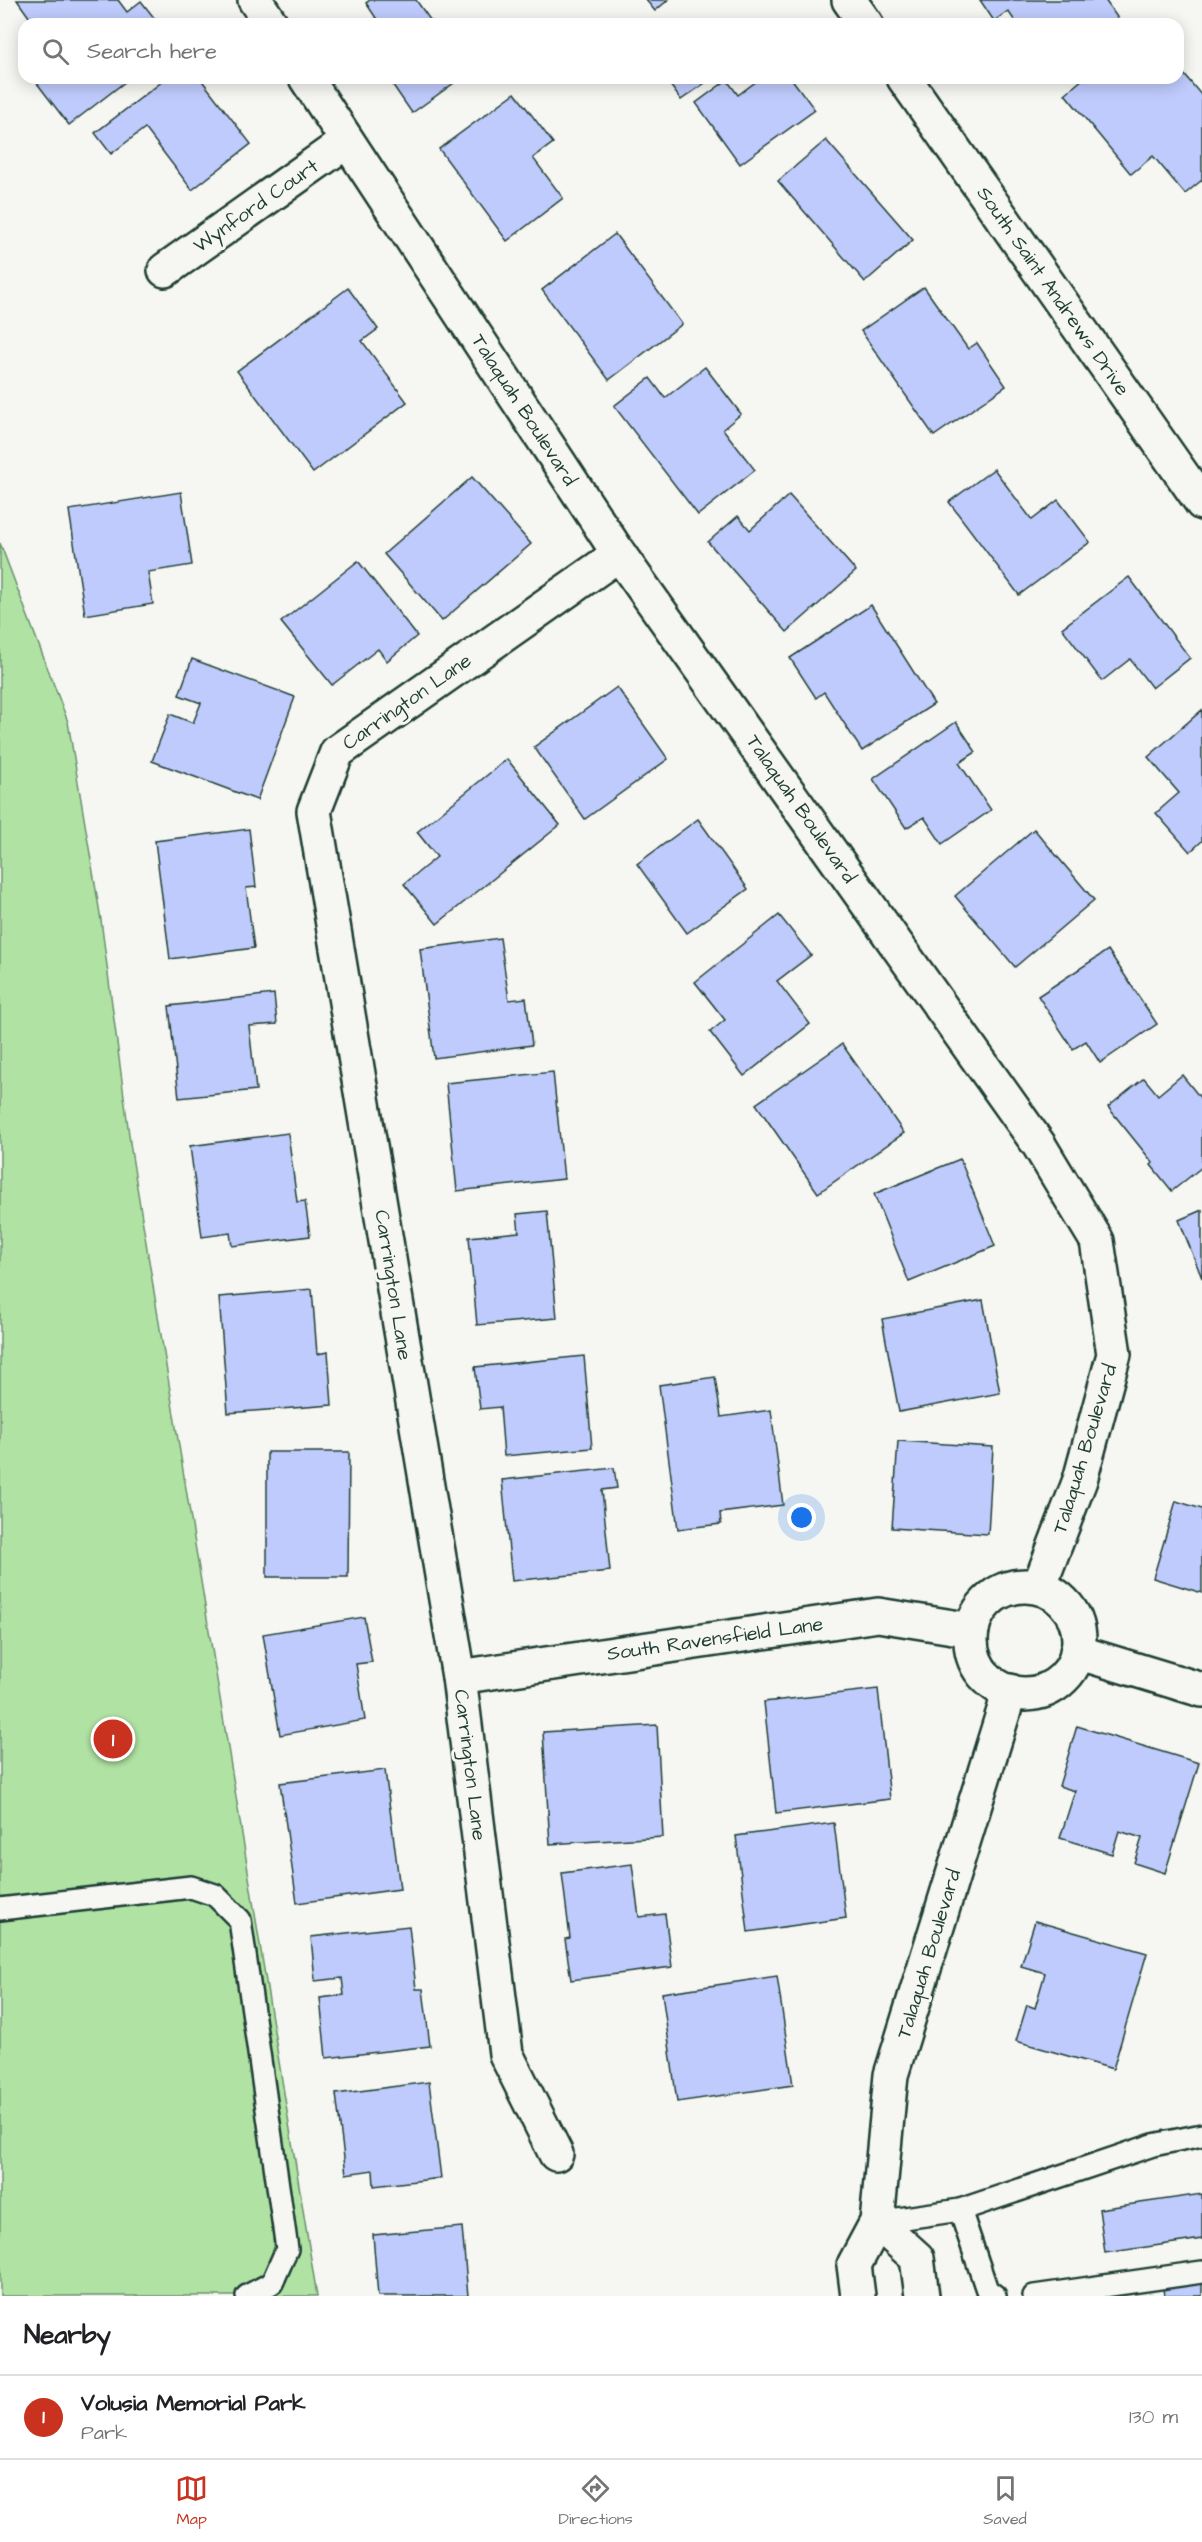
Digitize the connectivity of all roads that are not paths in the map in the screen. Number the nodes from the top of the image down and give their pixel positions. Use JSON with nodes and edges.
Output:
{"nodes":[{"id":1,"x":255,"y":0,"type":"edge"},
{"id":2,"x":849,"y":0,"type":"edge"},
{"id":3,"x":267,"y":18,"type":"edge"},
{"id":4,"x":862,"y":18,"type":"edge"},
{"id":5,"x":310,"y":84,"type":"edge"},
{"id":6,"x":908,"y":84,"type":"edge"},
{"id":7,"x":347,"y":141,"type":"junction"},
{"id":8,"x":165,"y":270,"type":"dead end"},
{"id":9,"x":1202,"y":503,"type":"edge"},
{"id":10,"x":619,"y":554,"type":"junction"},
{"id":11,"x":1039,"y":1587,"type":"junction"},
{"id":12,"x":972,"y":1630,"type":"junction"},
{"id":13,"x":1077,"y":1652,"type":"junction"},
{"id":14,"x":459,"y":1677,"type":"junction"},
{"id":15,"x":1202,"y":1690,"type":"edge"},
{"id":16,"x":1010,"y":1691,"type":"junction"},
{"id":17,"x":0,"y":1909,"type":"edge"},
{"id":18,"x":1202,"y":2135,"type":"edge"},
{"id":19,"x":556,"y":2154,"type":"dead end"},
{"id":20,"x":960,"y":2210,"type":"junction"},
{"id":21,"x":877,"y":2222,"type":"junction"},
{"id":22,"x":1202,"y":2272,"type":"edge"},
{"id":23,"x":246,"y":2296,"type":"edge"},
{"id":24,"x":858,"y":2296,"type":"edge"},
{"id":25,"x":922,"y":2296,"type":"edge"},
{"id":26,"x":995,"y":2296,"type":"edge"},
{"id":27,"x":1034,"y":2296,"type":"edge"}],
"edges":[{"from":1,"to":3,"type":"street"},
{"from":2,"to":4,"type":"street"},
{"from":5,"to":7,"type":"street","name":"Talaquah Boulevard"},
{"from":6,"to":9,"type":"street","name":"South Saint Andrews Drive"},
{"from":7,"to":8,"type":"street","name":"Wynford Court"},
{"from":7,"to":10,"type":"street","name":"Talaquah Boulevard"},
{"from":10,"to":11,"type":"street","name":"Talaquah Boulevard"},
{"from":10,"to":14,"type":"street","name":"Carrington Lane"},
{"from":11,"to":12,"type":"street"},
{"from":11,"to":13,"type":"street"},
{"from":12,"to":14,"type":"street","name":"South Ravensfield Lane"},
{"from":12,"to":16,"type":"street"},
{"from":13,"to":15,"type":"street"},
{"from":13,"to":16,"type":"street"},
{"from":14,"to":19,"type":"street","name":"Carrington Lane"},
{"from":16,"to":21,"type":"street","name":"Talaquah Boulevard"},
{"from":17,"to":23,"type":"lane"},
{"from":18,"to":20,"type":"lane"},
{"from":20,"to":21,"type":"lane"},
{"from":20,"to":26,"type":"lane"},
{"from":21,"to":24,"type":"street","name":"Talaquah Boulevard"},
{"from":21,"to":25,"type":"street"},
{"from":22,"to":27,"type":"lane"}]}
